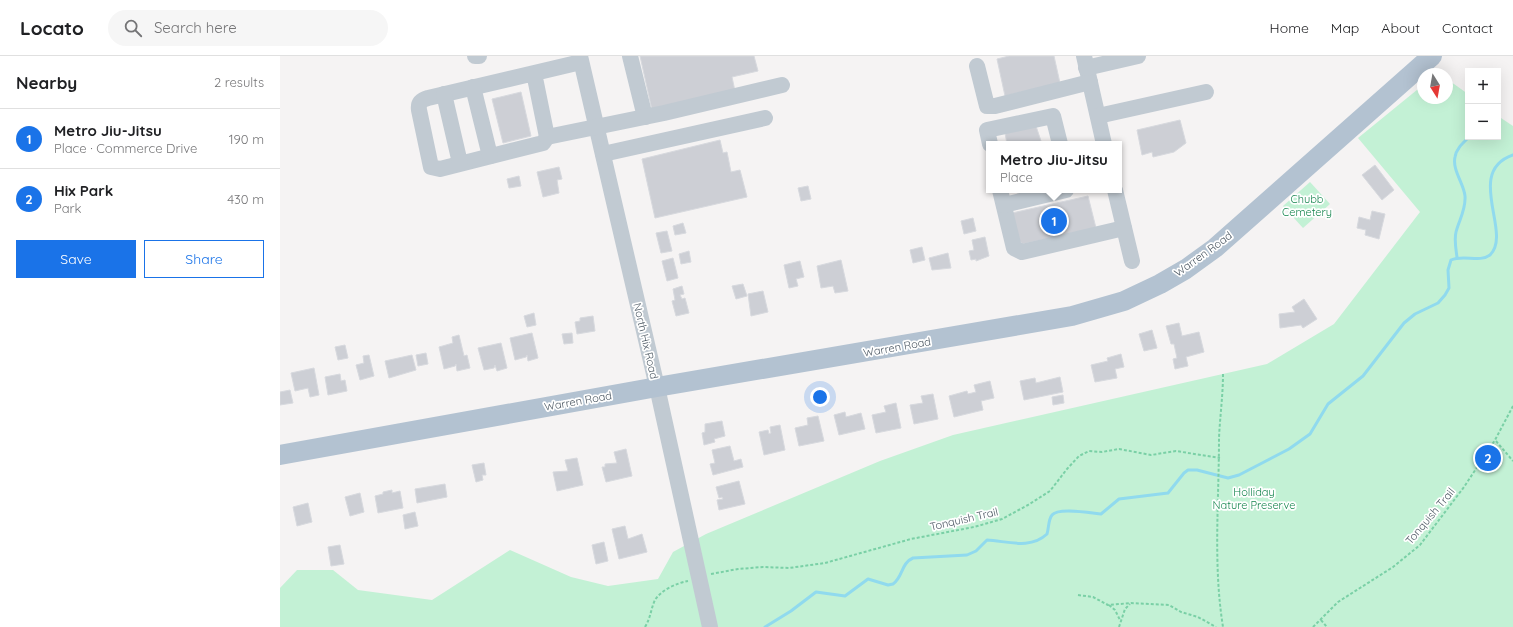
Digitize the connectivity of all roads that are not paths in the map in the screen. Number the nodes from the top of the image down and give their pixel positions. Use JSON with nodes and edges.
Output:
{"nodes":[{"id":1,"x":475,"y":56,"type":"edge"},
{"id":2,"x":479,"y":56,"type":"edge"},
{"id":3,"x":630,"y":56,"type":"edge"},
{"id":4,"x":1138,"y":56,"type":"edge"},
{"id":5,"x":1432,"y":56,"type":"edge"},
{"id":6,"x":580,"y":59,"type":"edge"},
{"id":7,"x":977,"y":66,"type":"dead end"},
{"id":8,"x":1087,"y":69,"type":"edge"},
{"id":9,"x":534,"y":73,"type":"junction"},
{"id":10,"x":782,"y":85,"type":"dead end"},
{"id":11,"x":473,"y":87,"type":"junction"},
{"id":12,"x":1206,"y":92,"type":"dead end"},
{"id":13,"x":444,"y":94,"type":"junction"},
{"id":14,"x":1098,"y":116,"type":"junction"},
{"id":15,"x":645,"y":117,"type":"junction"},
{"id":16,"x":764,"y":118,"type":"dead end"},
{"id":17,"x":596,"y":126,"type":"junction"},
{"id":18,"x":547,"y":137,"type":"junction"},
{"id":19,"x":989,"y":141,"type":"edge"},
{"id":20,"x":1059,"y":141,"type":"edge"},
{"id":21,"x":1103,"y":141,"type":"edge"},
{"id":22,"x":603,"y":154,"type":"junction"},
{"id":23,"x":490,"y":156,"type":"junction"},
{"id":24,"x":460,"y":163,"type":"junction"},
{"id":25,"x":1042,"y":193,"type":"edge"},
{"id":26,"x":1116,"y":193,"type":"edge"},
{"id":27,"x":1002,"y":198,"type":"edge"},
{"id":28,"x":1124,"y":228,"type":"junction"},
{"id":29,"x":1132,"y":261,"type":"dead end"},
{"id":30,"x":657,"y":387,"type":"junction"},
{"id":31,"x":280,"y":455,"type":"edge"},
{"id":32,"x":709,"y":624,"type":"edge"}],
"edges":[{"from":1,"to":2,"type":"street"},
{"from":3,"to":15,"type":"street"},
{"from":4,"to":8,"type":"street"},
{"from":5,"to":30,"type":"main road","name":"Warren Road"},
{"from":6,"to":9,"type":"street"},
{"from":6,"to":17,"type":"street","name":"North Hix Road"},
{"from":7,"to":8,"type":"street"},
{"from":8,"to":14,"type":"street"},
{"from":9,"to":11,"type":"street"},
{"from":9,"to":18,"type":"street"},
{"from":10,"to":15,"type":"street"},
{"from":11,"to":13,"type":"street"},
{"from":11,"to":23,"type":"street"},
{"from":12,"to":14,"type":"street"},
{"from":13,"to":24,"type":"street"},
{"from":13,"to":24,"type":"street"},
{"from":14,"to":21,"type":"street"},
{"from":15,"to":17,"type":"street"},
{"from":16,"to":22,"type":"street"},
{"from":17,"to":18,"type":"street"},
{"from":17,"to":22,"type":"street","name":"North Hix Road"},
{"from":18,"to":23,"type":"street"},
{"from":19,"to":20,"type":"street"},
{"from":22,"to":30,"type":"street","name":"North Hix Road"},
{"from":23,"to":24,"type":"street"},
{"from":25,"to":27,"type":"street"},
{"from":26,"to":28,"type":"street"},
{"from":27,"to":28,"type":"street"},
{"from":28,"to":29,"type":"street"},
{"from":30,"to":31,"type":"main road","name":"Warren Road"},
{"from":30,"to":32,"type":"street","name":"North Hix Road"}]}
